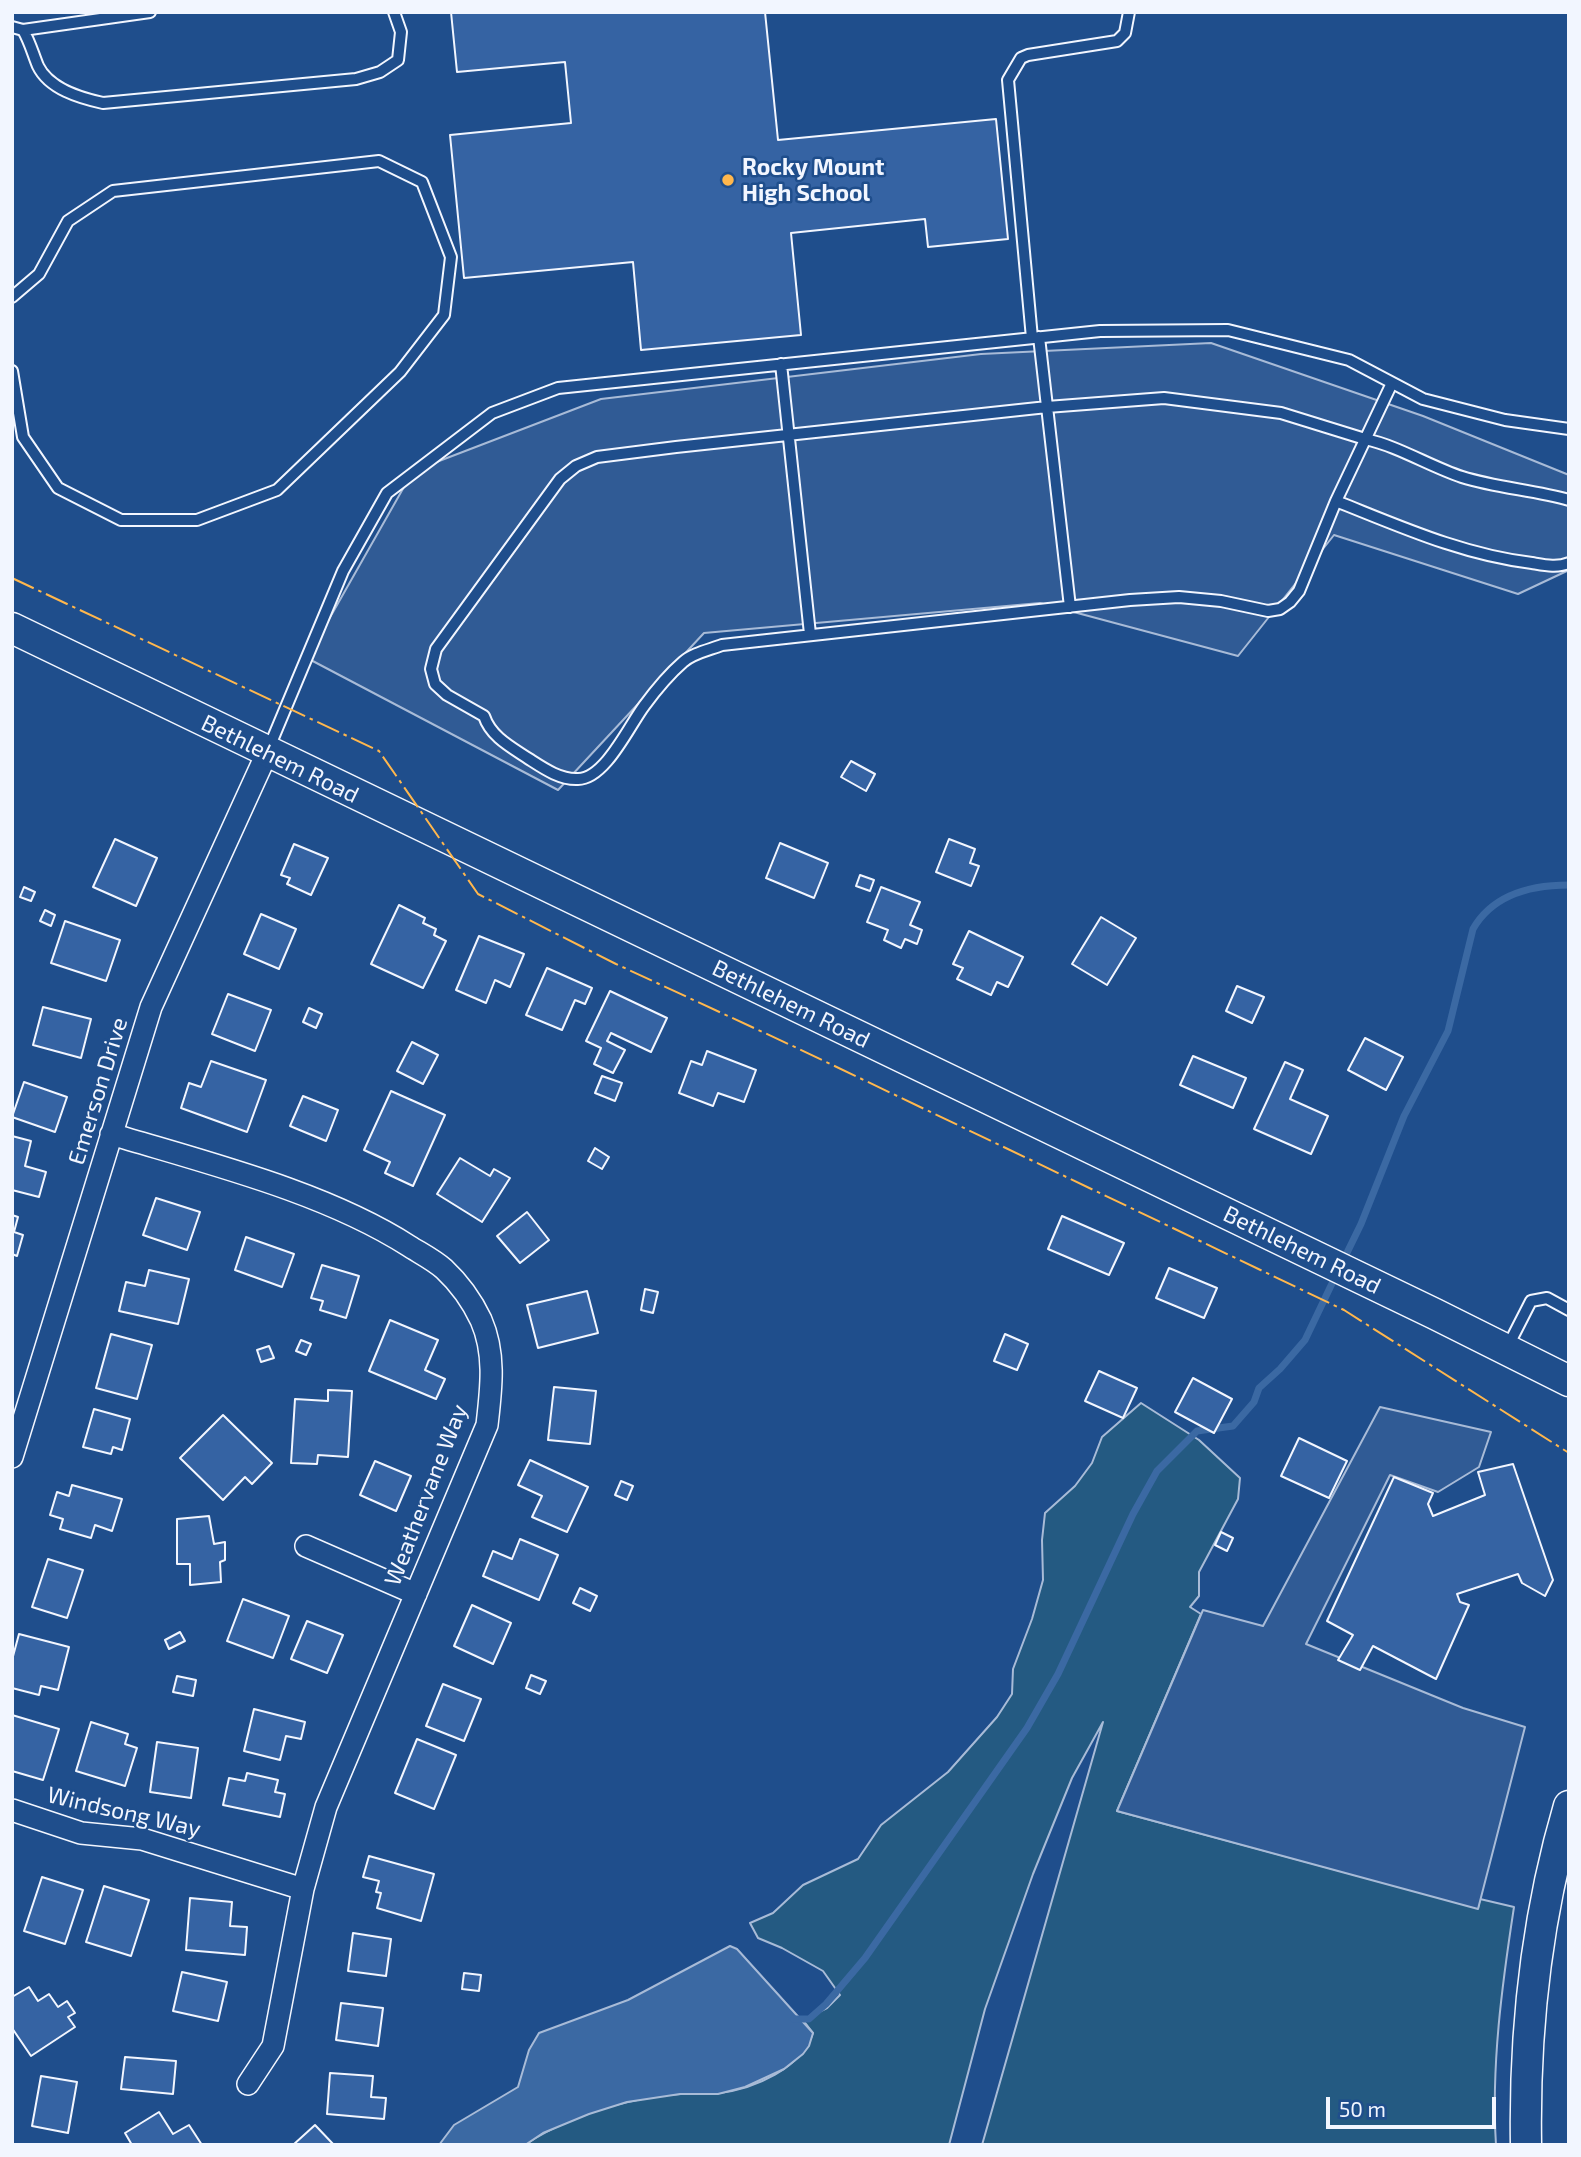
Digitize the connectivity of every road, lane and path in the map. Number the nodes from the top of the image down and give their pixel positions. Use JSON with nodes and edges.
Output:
{"nodes":[{"id":1,"x":150,"y":12,"type":"edge"},
{"id":2,"x":394,"y":12,"type":"edge"},
{"id":3,"x":1129,"y":12,"type":"edge"},
{"id":4,"x":18,"y":28,"type":"edge"},
{"id":5,"x":12,"y":298,"type":"edge"},
{"id":6,"x":1036,"y":337,"type":"junction"},
{"id":7,"x":781,"y":364,"type":"junction"},
{"id":8,"x":12,"y":371,"type":"edge"},
{"id":9,"x":1392,"y":383,"type":"junction"},
{"id":10,"x":1047,"y":407,"type":"junction"},
{"id":11,"x":1569,"y":429,"type":"edge"},
{"id":12,"x":788,"y":435,"type":"junction"},
{"id":13,"x":1365,"y":439,"type":"junction"},
{"id":14,"x":1336,"y":500,"type":"junction"},
{"id":15,"x":1569,"y":500,"type":"edge"},
{"id":16,"x":1569,"y":564,"type":"edge"},
{"id":17,"x":1070,"y":607,"type":"junction"},
{"id":18,"x":12,"y":628,"type":"edge"},
{"id":19,"x":810,"y":634,"type":"junction"},
{"id":20,"x":267,"y":753,"type":"junction"},
{"id":21,"x":111,"y":1134,"type":"junction"},
{"id":22,"x":1569,"y":1310,"type":"edge"},
{"id":23,"x":1506,"y":1350,"type":"junction"},
{"id":24,"x":1569,"y":1381,"type":"edge"},
{"id":25,"x":12,"y":1457,"type":"edge"},
{"id":26,"x":306,"y":1546,"type":"dead end"},
{"id":27,"x":416,"y":1594,"type":"junction"},
{"id":28,"x":1569,"y":1806,"type":"edge"},
{"id":29,"x":12,"y":1810,"type":"edge"},
{"id":30,"x":303,"y":1889,"type":"junction"},
{"id":31,"x":248,"y":2084,"type":"dead end"},
{"id":32,"x":1526,"y":2145,"type":"edge"}],
"edges":[{"from":1,"to":4,"type":"lane"},
{"from":2,"to":4,"type":"lane"},
{"from":3,"to":6,"type":"lane"},
{"from":5,"to":8,"type":"lane"},
{"from":6,"to":7,"type":"lane"},
{"from":6,"to":9,"type":"lane"},
{"from":6,"to":10,"type":"lane"},
{"from":7,"to":12,"type":"lane"},
{"from":7,"to":20,"type":"lane"},
{"from":9,"to":11,"type":"lane"},
{"from":9,"to":13,"type":"lane"},
{"from":10,"to":12,"type":"lane"},
{"from":10,"to":13,"type":"lane"},
{"from":10,"to":17,"type":"lane"},
{"from":12,"to":19,"type":"lane"},
{"from":12,"to":19,"type":"lane"},
{"from":13,"to":14,"type":"lane"},
{"from":13,"to":15,"type":"lane"},
{"from":14,"to":16,"type":"lane"},
{"from":14,"to":17,"type":"lane"},
{"from":17,"to":19,"type":"lane"},
{"from":18,"to":20,"type":"main road","name":"Bethlehem Road"},
{"from":20,"to":21,"type":"street","name":"Emerson Drive"},
{"from":20,"to":23,"type":"main road","name":"Bethlehem Road"},
{"from":21,"to":25,"type":"street","name":"Emerson Drive"},
{"from":21,"to":27,"type":"street","name":"Weathervane Way"},
{"from":22,"to":23,"type":"lane"},
{"from":23,"to":24,"type":"main road","name":"Bethlehem Road"},
{"from":26,"to":27,"type":"street"},
{"from":27,"to":30,"type":"street","name":"Weathervane Way"},
{"from":28,"to":32,"type":"main road"},
{"from":29,"to":30,"type":"street","name":"Windsong Way"},
{"from":30,"to":31,"type":"street","name":"Weathervane Way"}]}
